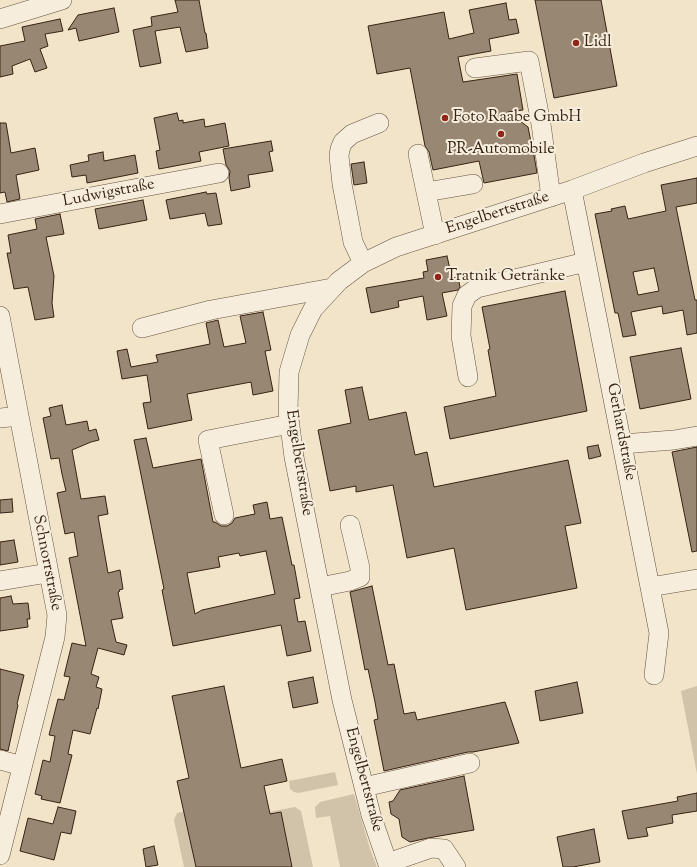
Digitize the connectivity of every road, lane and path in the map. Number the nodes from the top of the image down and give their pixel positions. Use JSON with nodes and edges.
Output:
{"nodes":[{"id":1,"x":62,"y":0,"type":"edge"},
{"id":2,"x":0,"y":19,"type":"edge"},
{"id":3,"x":475,"y":68,"type":"dead end"},
{"id":4,"x":379,"y":123,"type":"dead end"},
{"id":5,"x":697,"y":146,"type":"edge"},
{"id":6,"x":418,"y":154,"type":"dead end"},
{"id":7,"x":219,"y":173,"type":"dead end"},
{"id":8,"x":473,"y":184,"type":"dead end"},
{"id":9,"x":572,"y":190,"type":"junction"},
{"id":10,"x":426,"y":192,"type":"junction"},
{"id":11,"x":551,"y":197,"type":"junction"},
{"id":12,"x":0,"y":214,"type":"edge"},
{"id":13,"x":435,"y":234,"type":"junction"},
{"id":14,"x":363,"y":262,"type":"junction"},
{"id":15,"x":586,"y":262,"type":"junction"},
{"id":16,"x":332,"y":288,"type":"junction"},
{"id":17,"x":0,"y":316,"type":"edge"},
{"id":18,"x":142,"y":328,"type":"dead end"},
{"id":19,"x":468,"y":377,"type":"dead end"},
{"id":20,"x":19,"y":416,"type":"junction"},
{"id":21,"x":0,"y":418,"type":"edge"},
{"id":22,"x":290,"y":424,"type":"junction"},
{"id":23,"x":697,"y":436,"type":"edge"},
{"id":24,"x":622,"y":444,"type":"junction"},
{"id":25,"x":224,"y":516,"type":"dead end"},
{"id":26,"x":350,"y":525,"type":"dead end"},
{"id":27,"x":48,"y":572,"type":"junction"},
{"id":28,"x":697,"y":579,"type":"edge"},
{"id":29,"x":0,"y":581,"type":"edge"},
{"id":30,"x":650,"y":586,"type":"junction"},
{"id":31,"x":320,"y":587,"type":"junction"},
{"id":32,"x":654,"y":675,"type":"dead end"},
{"id":33,"x":0,"y":760,"type":"edge"},
{"id":34,"x":470,"y":763,"type":"dead end"},
{"id":35,"x":22,"y":766,"type":"junction"},
{"id":36,"x":364,"y":787,"type":"junction"},
{"id":37,"x":0,"y":855,"type":"edge"},
{"id":38,"x":388,"y":865,"type":"edge"},
{"id":39,"x":456,"y":867,"type":"edge"}],
"edges":[{"from":1,"to":2,"type":"street"},
{"from":3,"to":11,"type":"street"},
{"from":4,"to":14,"type":"street"},
{"from":5,"to":9,"type":"street","name":"Engelbertstraße"},
{"from":6,"to":10,"type":"street"},
{"from":7,"to":12,"type":"street","name":"Ludwigstraße"},
{"from":8,"to":10,"type":"street"},
{"from":9,"to":11,"type":"street","name":"Engelbertstraße"},
{"from":9,"to":15,"type":"street","name":"Gerhardstraße"},
{"from":10,"to":13,"type":"street"},
{"from":11,"to":13,"type":"street","name":"Engelbertstraße"},
{"from":13,"to":14,"type":"street","name":"Engelbertstraße"},
{"from":14,"to":16,"type":"street","name":"Engelbertstraße"},
{"from":15,"to":19,"type":"street"},
{"from":15,"to":24,"type":"street","name":"Gerhardstraße"},
{"from":16,"to":18,"type":"street"},
{"from":16,"to":22,"type":"street","name":"Engelbertstraße"},
{"from":17,"to":20,"type":"street","name":"Schnorrstraße"},
{"from":20,"to":21,"type":"street"},
{"from":20,"to":27,"type":"street","name":"Schnorrstraße"},
{"from":22,"to":25,"type":"street"},
{"from":22,"to":31,"type":"street","name":"Engelbertstraße"},
{"from":23,"to":24,"type":"street"},
{"from":24,"to":30,"type":"street","name":"Gerhardstraße"},
{"from":26,"to":31,"type":"street"},
{"from":27,"to":29,"type":"street"},
{"from":27,"to":35,"type":"street","name":"Schnorrstraße"},
{"from":28,"to":30,"type":"street"},
{"from":30,"to":32,"type":"street","name":"Gerhardstraße"},
{"from":31,"to":36,"type":"street","name":"Engelbertstraße"},
{"from":33,"to":35,"type":"street"},
{"from":34,"to":36,"type":"street"},
{"from":35,"to":37,"type":"street","name":"Schnorrstraße"},
{"from":36,"to":38,"type":"street","name":"Engelbertstraße"},
{"from":38,"to":39,"type":"street"}]}
